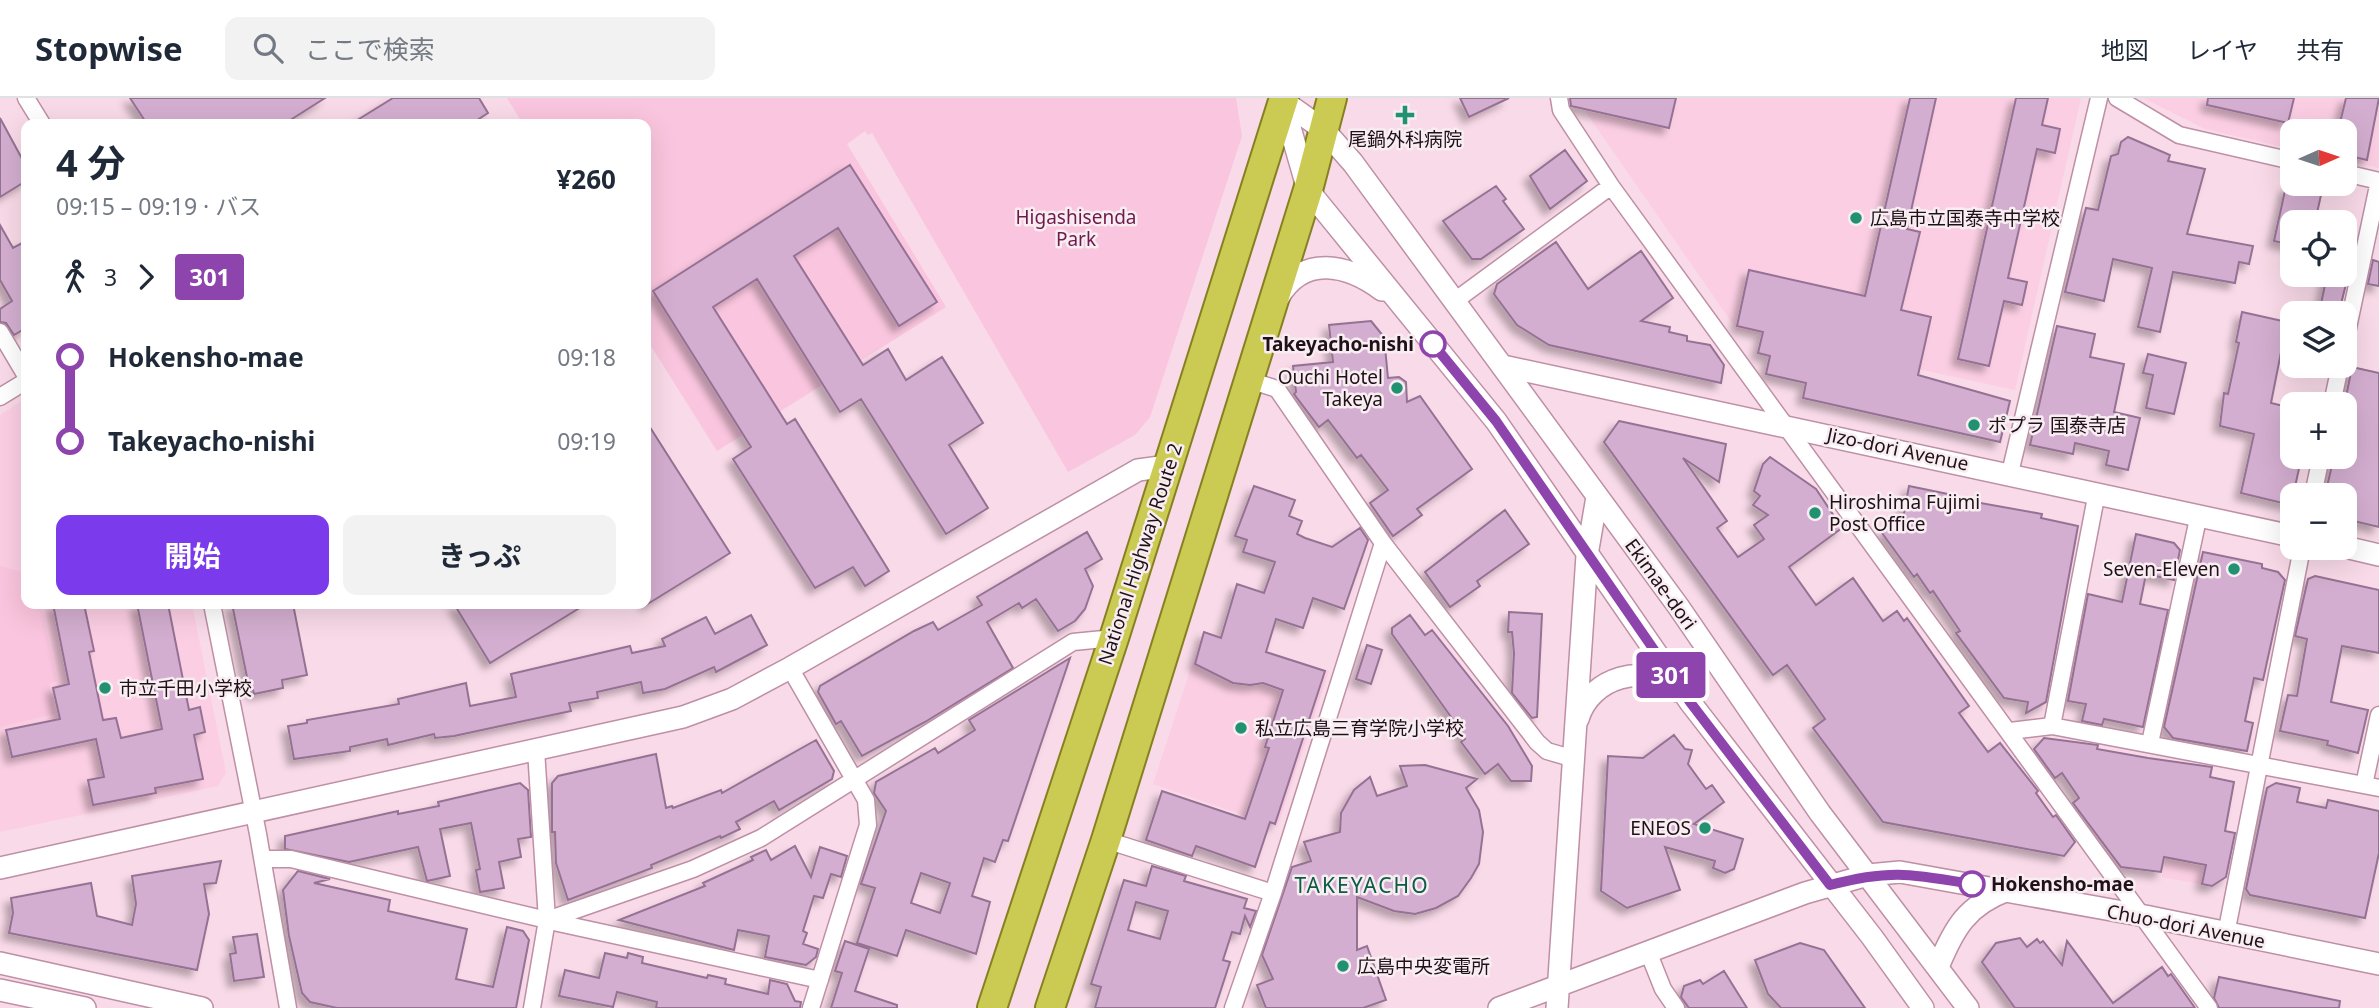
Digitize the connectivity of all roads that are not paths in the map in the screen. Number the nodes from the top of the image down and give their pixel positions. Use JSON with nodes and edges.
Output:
{"nodes":[{"id":1,"x":26,"y":98,"type":"edge"},
{"id":2,"x":1332,"y":98,"type":"edge"},
{"id":3,"x":1559,"y":98,"type":"edge"},
{"id":4,"x":2099,"y":98,"type":"edge"},
{"id":5,"x":2117,"y":98,"type":"edge"},
{"id":6,"x":1283,"y":99,"type":"edge"},
{"id":7,"x":39,"y":119,"type":"edge"},
{"id":8,"x":1324,"y":130,"type":"junction"},
{"id":9,"x":2280,"y":158,"type":"edge"},
{"id":10,"x":2357,"y":176,"type":"edge"},
{"id":11,"x":2379,"y":181,"type":"edge"},
{"id":12,"x":1611,"y":186,"type":"junction"},
{"id":13,"x":1308,"y":190,"type":"junction"},
{"id":14,"x":1455,"y":300,"type":"junction"},
{"id":15,"x":2354,"y":301,"type":"edge"},
{"id":16,"x":1400,"y":304,"type":"junction"},
{"id":17,"x":1269,"y":314,"type":"junction"},
{"id":18,"x":0,"y":332,"type":"edge"},
{"id":19,"x":1503,"y":366,"type":"junction"},
{"id":20,"x":21,"y":368,"type":"edge"},
{"id":21,"x":1249,"y":380,"type":"junction"},
{"id":22,"x":21,"y":384,"type":"edge"},
{"id":23,"x":0,"y":397,"type":"edge"},
{"id":24,"x":1784,"y":426,"type":"junction"},
{"id":25,"x":1168,"y":466,"type":"junction"},
{"id":26,"x":2010,"y":473,"type":"junction"},
{"id":27,"x":2097,"y":492,"type":"junction"},
{"id":28,"x":1597,"y":497,"type":"junction"},
{"id":29,"x":2199,"y":514,"type":"junction"},
{"id":30,"x":2280,"y":533,"type":"edge"},
{"id":31,"x":1382,"y":543,"type":"junction"},
{"id":32,"x":2357,"y":550,"type":"edge"},
{"id":33,"x":1587,"y":555,"type":"junction"},
{"id":34,"x":2379,"y":555,"type":"edge"},
{"id":35,"x":2300,"y":560,"type":"edge"},
{"id":36,"x":213,"y":609,"type":"edge"},
{"id":37,"x":1114,"y":638,"type":"junction"},
{"id":38,"x":790,"y":668,"type":"junction"},
{"id":39,"x":1690,"y":702,"type":"junction"},
{"id":40,"x":2379,"y":715,"type":"edge"},
{"id":41,"x":2052,"y":726,"type":"junction"},
{"id":42,"x":2010,"y":731,"type":"junction"},
{"id":43,"x":1573,"y":734,"type":"junction"},
{"id":44,"x":2150,"y":743,"type":"junction"},
{"id":45,"x":536,"y":750,"type":"junction"},
{"id":46,"x":1571,"y":758,"type":"junction"},
{"id":47,"x":2261,"y":765,"type":"junction"},
{"id":48,"x":856,"y":780,"type":"junction"},
{"id":49,"x":2371,"y":786,"type":"edge"},
{"id":50,"x":254,"y":811,"type":"junction"},
{"id":51,"x":1106,"y":840,"type":"junction"},
{"id":52,"x":263,"y":859,"type":"junction"},
{"id":53,"x":0,"y":868,"type":"edge"},
{"id":54,"x":1868,"y":875,"type":"junction"},
{"id":55,"x":1830,"y":885,"type":"junction"},
{"id":56,"x":2008,"y":890,"type":"junction"},
{"id":57,"x":1273,"y":893,"type":"junction"},
{"id":58,"x":2145,"y":916,"type":"junction"},
{"id":59,"x":547,"y":920,"type":"junction"},
{"id":60,"x":2226,"y":934,"type":"junction"},
{"id":61,"x":1648,"y":954,"type":"junction"},
{"id":62,"x":0,"y":963,"type":"edge"},
{"id":63,"x":2379,"y":964,"type":"edge"},
{"id":64,"x":1938,"y":968,"type":"junction"},
{"id":65,"x":820,"y":980,"type":"junction"},
{"id":66,"x":1560,"y":985,"type":"junction"},
{"id":67,"x":0,"y":990,"type":"edge"},
{"id":68,"x":169,"y":1004,"type":"edge"},
{"id":69,"x":85,"y":1008,"type":"edge"},
{"id":70,"x":202,"y":1008,"type":"edge"},
{"id":71,"x":288,"y":1008,"type":"edge"},
{"id":72,"x":532,"y":1008,"type":"edge"},
{"id":73,"x":811,"y":1008,"type":"edge"},
{"id":74,"x":992,"y":1008,"type":"edge"},
{"id":75,"x":1050,"y":1008,"type":"edge"},
{"id":76,"x":1233,"y":1008,"type":"edge"},
{"id":77,"x":1499,"y":1008,"type":"edge"},
{"id":78,"x":1557,"y":1008,"type":"edge"},
{"id":79,"x":1676,"y":1008,"type":"edge"},
{"id":80,"x":1923,"y":1008,"type":"edge"},
{"id":81,"x":1968,"y":1008,"type":"edge"},
{"id":82,"x":2209,"y":1008,"type":"edge"}],
"edges":[{"from":1,"to":7,"type":"street"},
{"from":2,"to":8,"type":"highway"},
{"from":3,"to":12,"type":"street"},
{"from":4,"to":26,"type":"street"},
{"from":5,"to":9,"type":"street"},
{"from":6,"to":8,"type":"street","name":"Ekimae-dori"},
{"from":6,"to":13,"type":"street"},
{"from":6,"to":25,"type":"highway","name":"National Highway Route 2"},
{"from":8,"to":13,"type":"highway"},
{"from":8,"to":14,"type":"street","name":"Ekimae-dori"},
{"from":10,"to":11,"type":"street"},
{"from":11,"to":15,"type":"street"},
{"from":12,"to":14,"type":"street"},
{"from":12,"to":24,"type":"street"},
{"from":13,"to":16,"type":"street"},
{"from":13,"to":17,"type":"highway"},
{"from":14,"to":19,"type":"street","name":"Ekimae-dori"},
{"from":16,"to":17,"type":"street"},
{"from":16,"to":33,"type":"street"},
{"from":17,"to":21,"type":"highway"},
{"from":18,"to":20,"type":"street"},
{"from":19,"to":24,"type":"street","name":"Jizo-dori Avenue"},
{"from":19,"to":28,"type":"street","name":"Ekimae-dori"},
{"from":21,"to":31,"type":"street"},
{"from":21,"to":51,"type":"highway"},
{"from":22,"to":23,"type":"street"},
{"from":24,"to":26,"type":"street","name":"Jizo-dori Avenue"},
{"from":24,"to":42,"type":"street"},
{"from":25,"to":37,"type":"highway","name":"National Highway Route 2"},
{"from":25,"to":38,"type":"street"},
{"from":26,"to":27,"type":"street","name":"Jizo-dori Avenue"},
{"from":27,"to":29,"type":"street","name":"Jizo-dori Avenue"},
{"from":27,"to":41,"type":"street"},
{"from":28,"to":33,"type":"street"},
{"from":28,"to":54,"type":"street","name":"Ekimae-dori"},
{"from":29,"to":30,"type":"street","name":"Jizo-dori Avenue"},
{"from":29,"to":44,"type":"street"},
{"from":31,"to":46,"type":"street"},
{"from":31,"to":57,"type":"street"},
{"from":32,"to":34,"type":"street"},
{"from":33,"to":39,"type":"street"},
{"from":33,"to":43,"type":"street"},
{"from":35,"to":47,"type":"street"},
{"from":36,"to":50,"type":"street"},
{"from":37,"to":48,"type":"street"},
{"from":37,"to":74,"type":"highway","name":"National Highway Route 2"},
{"from":38,"to":45,"type":"street"},
{"from":38,"to":48,"type":"street"},
{"from":39,"to":43,"type":"street"},
{"from":39,"to":55,"type":"street"},
{"from":40,"to":49,"type":"street"},
{"from":41,"to":42,"type":"street"},
{"from":41,"to":44,"type":"street"},
{"from":42,"to":58,"type":"street"},
{"from":43,"to":46,"type":"street"},
{"from":44,"to":47,"type":"street"},
{"from":45,"to":50,"type":"street"},
{"from":45,"to":59,"type":"street"},
{"from":46,"to":66,"type":"street"},
{"from":47,"to":49,"type":"street"},
{"from":47,"to":60,"type":"street"},
{"from":48,"to":59,"type":"street"},
{"from":48,"to":65,"type":"street"},
{"from":50,"to":52,"type":"street"},
{"from":50,"to":53,"type":"street"},
{"from":51,"to":57,"type":"street"},
{"from":51,"to":75,"type":"highway"},
{"from":52,"to":59,"type":"street"},
{"from":52,"to":71,"type":"street"},
{"from":54,"to":55,"type":"street","name":"Chuo-dori Avenue"},
{"from":54,"to":56,"type":"street","name":"Chuo-dori Avenue"},
{"from":54,"to":64,"type":"street","name":"Ekimae-dori"},
{"from":55,"to":61,"type":"street","name":"Chuo-dori Avenue"},
{"from":55,"to":80,"type":"street"},
{"from":56,"to":58,"type":"street","name":"Chuo-dori Avenue"},
{"from":56,"to":64,"type":"street"},
{"from":57,"to":76,"type":"street"},
{"from":58,"to":60,"type":"street","name":"Chuo-dori Avenue"},
{"from":58,"to":82,"type":"street"},
{"from":59,"to":65,"type":"street"},
{"from":59,"to":72,"type":"street"},
{"from":60,"to":63,"type":"street","name":"Chuo-dori Avenue"},
{"from":61,"to":66,"type":"street","name":"Chuo-dori Avenue"},
{"from":61,"to":79,"type":"street"},
{"from":62,"to":68,"type":"street"},
{"from":64,"to":81,"type":"street","name":"Ekimae-dori"},
{"from":65,"to":73,"type":"street"},
{"from":66,"to":77,"type":"street","name":"Chuo-dori Avenue"},
{"from":66,"to":78,"type":"street"},
{"from":67,"to":69,"type":"street"},
{"from":68,"to":70,"type":"street"}]}
